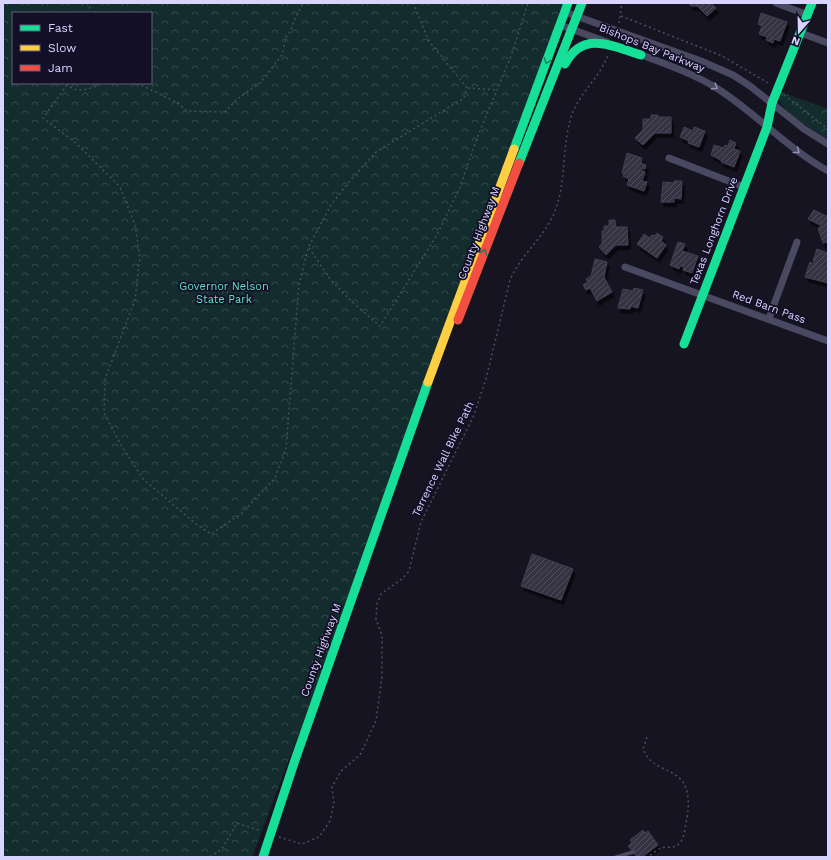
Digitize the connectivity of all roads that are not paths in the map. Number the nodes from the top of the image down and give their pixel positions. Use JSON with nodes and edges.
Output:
{"nodes":[{"id":1,"x":582,"y":3,"type":"edge"},
{"id":2,"x":776,"y":3,"type":"edge"},
{"id":3,"x":812,"y":3,"type":"edge"},
{"id":4,"x":566,"y":7,"type":"edge"},
{"id":5,"x":808,"y":15,"type":"junction"},
{"id":6,"x":577,"y":16,"type":"junction"},
{"id":7,"x":560,"y":25,"type":"junction"},
{"id":8,"x":572,"y":29,"type":"junction"},
{"id":9,"x":801,"y":33,"type":"junction"},
{"id":10,"x":828,"y":43,"type":"edge"},
{"id":11,"x":641,"y":55,"type":"junction"},
{"id":12,"x":772,"y":103,"type":"junction"},
{"id":13,"x":767,"y":127,"type":"junction"},
{"id":14,"x":828,"y":144,"type":"edge"},
{"id":15,"x":669,"y":158,"type":"dead end"},
{"id":16,"x":517,"y":170,"type":"junction"},
{"id":17,"x":828,"y":171,"type":"edge"},
{"id":18,"x":744,"y":187,"type":"junction"},
{"id":19,"x":797,"y":242,"type":"dead end"},
{"id":20,"x":625,"y":267,"type":"dead end"},
{"id":21,"x":702,"y":294,"type":"junction"},
{"id":22,"x":769,"y":318,"type":"junction"},
{"id":23,"x":828,"y":341,"type":"edge"},
{"id":24,"x":684,"y":344,"type":"dead end"},
{"id":25,"x":398,"y":471,"type":"junction"},
{"id":26,"x":269,"y":838,"type":"junction"},
{"id":27,"x":633,"y":852,"type":"dead end"},
{"id":28,"x":260,"y":857,"type":"edge"},
{"id":29,"x":263,"y":857,"type":"edge"},
{"id":30,"x":616,"y":857,"type":"edge"}],
"edges":[{"from":1,"to":6,"type":"main road","name":"County Highway M"},
{"from":2,"to":5,"type":"street"},
{"from":3,"to":5,"type":"main road","name":"Texas Longhorn Drive"},
{"from":4,"to":6,"type":"street","name":"Bishops Bay Parkway"},
{"from":4,"to":7,"type":"main road","name":"County Highway M"},
{"from":5,"to":9,"type":"main road","name":"Texas Longhorn Drive"},
{"from":6,"to":8,"type":"main road","name":"County Highway M"},
{"from":6,"to":12,"type":"street","name":"Bishops Bay Parkway"},
{"from":7,"to":8,"type":"street","name":"Bishops Bay Parkway"},
{"from":7,"to":25,"type":"main road","name":"County Highway M","one_way":true},
{"from":8,"to":11,"type":"street","name":"Bishops Bay Parkway"},
{"from":8,"to":16,"type":"main road","name":"County Highway M"},
{"from":9,"to":10,"type":"street"},
{"from":9,"to":12,"type":"main road","name":"Texas Longhorn Drive"},
{"from":11,"to":13,"type":"street","name":"Bishops Bay Parkway","one_way":true},
{"from":11,"to":16,"type":"main road"},
{"from":12,"to":13,"type":"main road","name":"Texas Longhorn Drive"},
{"from":12,"to":14,"type":"street","name":"Bishops Bay Parkway"},
{"from":13,"to":17,"type":"street","name":"Bishops Bay Parkway","one_way":true},
{"from":13,"to":18,"type":"main road","name":"Texas Longhorn Drive"},
{"from":15,"to":18,"type":"street"},
{"from":25,"to":16,"type":"main road","name":"County Highway M","one_way":true},
{"from":18,"to":21,"type":"main road","name":"Texas Longhorn Drive"},
{"from":19,"to":22,"type":"street"},
{"from":20,"to":21,"type":"street","name":"Red Barn Pass"},
{"from":21,"to":22,"type":"street","name":"Red Barn Pass"},
{"from":21,"to":24,"type":"main road","name":"Texas Longhorn Drive"},
{"from":22,"to":23,"type":"street","name":"Red Barn Pass"},
{"from":25,"to":26,"type":"main road","name":"County Highway M"},
{"from":26,"to":28,"type":"main road","name":"County Highway M"},
{"from":26,"to":29,"type":"main road","name":"County Highway M"},
{"from":27,"to":30,"type":"lane"}]}
